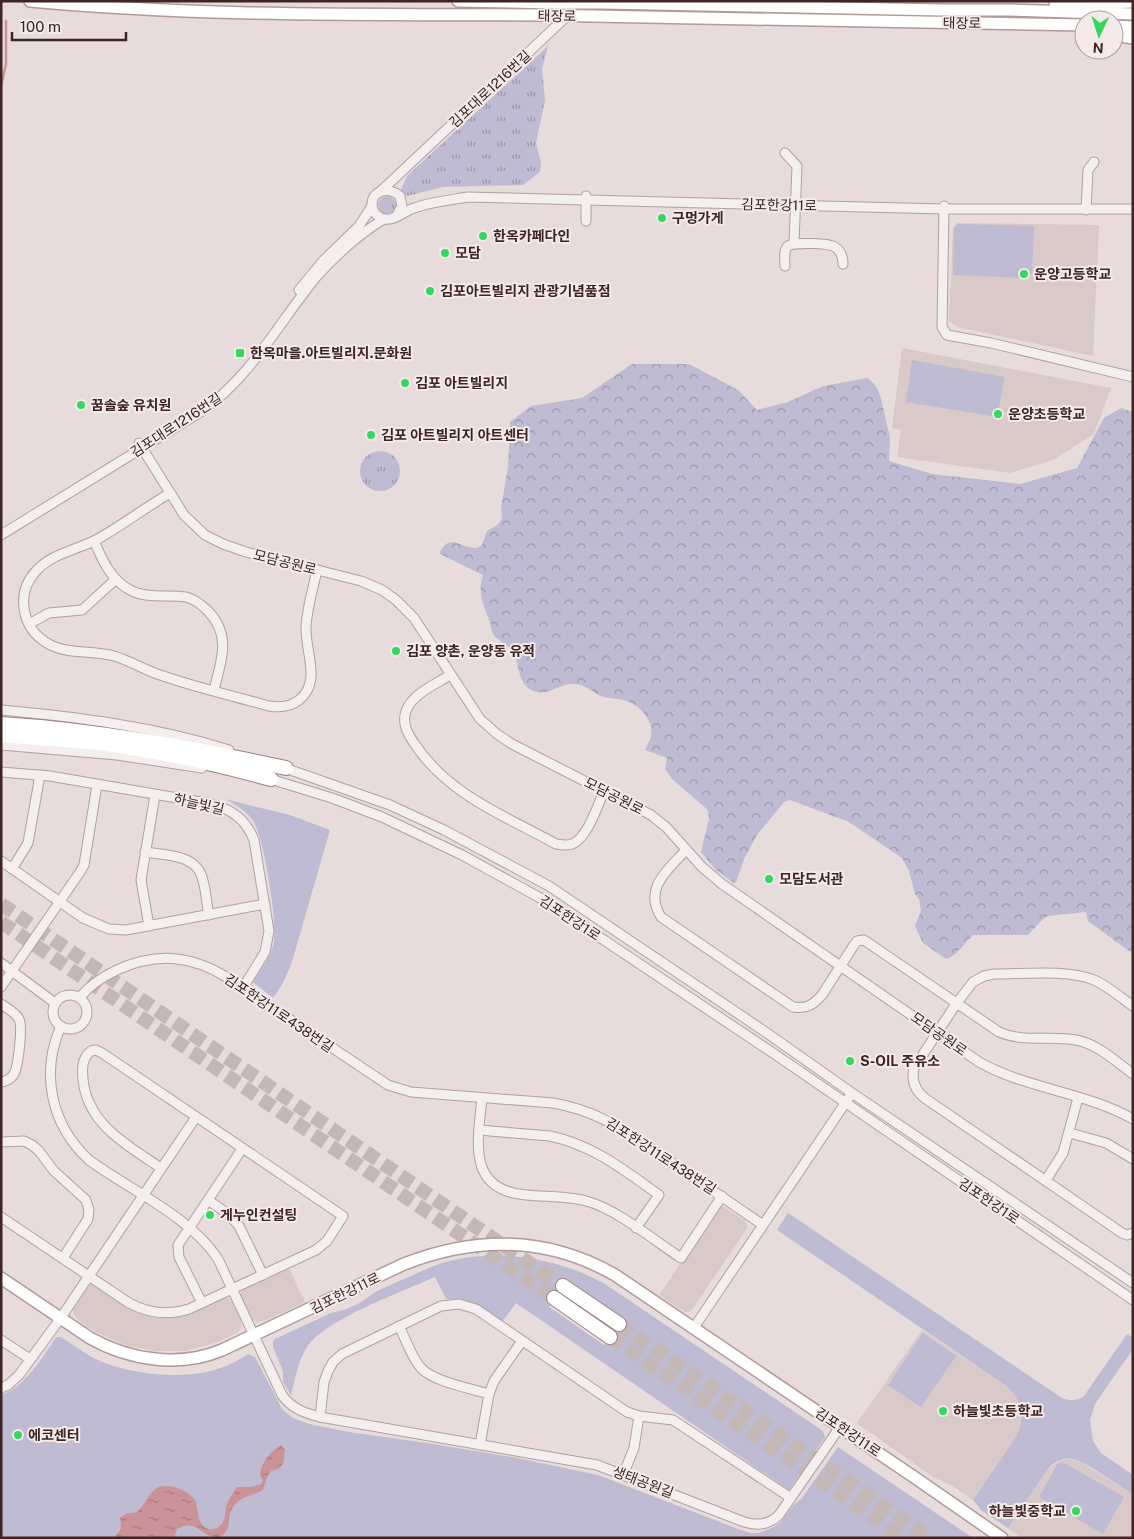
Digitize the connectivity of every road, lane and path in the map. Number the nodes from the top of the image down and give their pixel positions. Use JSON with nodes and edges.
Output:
{"nodes":[{"id":1,"x":30,"y":1,"type":"edge"},
{"id":2,"x":458,"y":1,"type":"edge"},
{"id":3,"x":584,"y":1,"type":"edge"},
{"id":4,"x":1133,"y":2,"type":"edge"},
{"id":5,"x":1007,"y":10,"type":"junction"},
{"id":6,"x":1133,"y":14,"type":"edge"},
{"id":7,"x":1028,"y":24,"type":"junction"},
{"id":8,"x":1074,"y":26,"type":"edge"},
{"id":9,"x":1074,"y":30,"type":"edge"},
{"id":10,"x":785,"y":153,"type":"dead end"},
{"id":11,"x":1094,"y":162,"type":"dead end"},
{"id":12,"x":397,"y":177,"type":"junction"},
{"id":13,"x":381,"y":191,"type":"junction"},
{"id":14,"x":396,"y":193,"type":"junction"},
{"id":15,"x":586,"y":198,"type":"junction"},
{"id":16,"x":402,"y":201,"type":"junction"},
{"id":17,"x":795,"y":203,"type":"junction"},
{"id":18,"x":372,"y":206,"type":"junction"},
{"id":19,"x":944,"y":207,"type":"junction"},
{"id":20,"x":1086,"y":208,"type":"junction"},
{"id":21,"x":1133,"y":208,"type":"edge"},
{"id":22,"x":397,"y":215,"type":"junction"},
{"id":23,"x":384,"y":219,"type":"junction"},
{"id":24,"x":586,"y":221,"type":"dead end"},
{"id":25,"x":794,"y":243,"type":"junction"},
{"id":26,"x":842,"y":264,"type":"dead end"},
{"id":27,"x":785,"y":266,"type":"dead end"},
{"id":28,"x":1133,"y":377,"type":"edge"},
{"id":29,"x":140,"y":446,"type":"junction"},
{"id":30,"x":170,"y":493,"type":"junction"},
{"id":31,"x":1,"y":528,"type":"edge"},
{"id":32,"x":1,"y":535,"type":"edge"},
{"id":33,"x":94,"y":541,"type":"junction"},
{"id":34,"x":317,"y":570,"type":"junction"},
{"id":35,"x":116,"y":579,"type":"junction"},
{"id":36,"x":28,"y":624,"type":"junction"},
{"id":37,"x":450,"y":675,"type":"junction"},
{"id":38,"x":214,"y":690,"type":"junction"},
{"id":39,"x":1,"y":710,"type":"edge"},
{"id":40,"x":1,"y":724,"type":"edge"},
{"id":41,"x":19,"y":731,"type":"junction"},
{"id":42,"x":1,"y":735,"type":"edge"},
{"id":43,"x":1,"y":744,"type":"edge"},
{"id":44,"x":286,"y":768,"type":"junction"},
{"id":45,"x":1,"y":772,"type":"edge"},
{"id":46,"x":40,"y":774,"type":"junction"},
{"id":47,"x":270,"y":779,"type":"junction"},
{"id":48,"x":97,"y":785,"type":"junction"},
{"id":49,"x":604,"y":791,"type":"junction"},
{"id":50,"x":155,"y":795,"type":"junction"},
{"id":51,"x":686,"y":850,"type":"junction"},
{"id":52,"x":145,"y":852,"type":"junction"},
{"id":53,"x":1,"y":861,"type":"edge"},
{"id":54,"x":12,"y":869,"type":"junction"},
{"id":55,"x":60,"y":902,"type":"junction"},
{"id":56,"x":265,"y":904,"type":"junction"},
{"id":57,"x":209,"y":915,"type":"junction"},
{"id":58,"x":149,"y":926,"type":"junction"},
{"id":59,"x":1,"y":963,"type":"edge"},
{"id":60,"x":840,"y":966,"type":"junction"},
{"id":61,"x":12,"y":971,"type":"junction"},
{"id":62,"x":1,"y":987,"type":"edge"},
{"id":63,"x":243,"y":988,"type":"junction"},
{"id":64,"x":80,"y":997,"type":"junction"},
{"id":65,"x":55,"y":1003,"type":"junction"},
{"id":66,"x":1,"y":1004,"type":"edge"},
{"id":67,"x":956,"y":1004,"type":"junction"},
{"id":68,"x":1133,"y":1006,"type":"edge"},
{"id":69,"x":61,"y":1026,"type":"junction"},
{"id":70,"x":937,"y":1033,"type":"junction"},
{"id":71,"x":1133,"y":1074,"type":"edge"},
{"id":72,"x":1,"y":1082,"type":"edge"},
{"id":73,"x":852,"y":1093,"type":"junction"},
{"id":74,"x":482,"y":1098,"type":"junction"},
{"id":75,"x":1078,"y":1098,"type":"junction"},
{"id":76,"x":844,"y":1103,"type":"junction"},
{"id":77,"x":196,"y":1118,"type":"junction"},
{"id":78,"x":1133,"y":1119,"type":"edge"},
{"id":79,"x":479,"y":1130,"type":"junction"},
{"id":80,"x":1070,"y":1133,"type":"junction"},
{"id":81,"x":1,"y":1142,"type":"edge"},
{"id":82,"x":242,"y":1149,"type":"junction"},
{"id":83,"x":1133,"y":1159,"type":"edge"},
{"id":84,"x":161,"y":1168,"type":"junction"},
{"id":85,"x":1046,"y":1180,"type":"junction"},
{"id":86,"x":143,"y":1196,"type":"junction"},
{"id":87,"x":722,"y":1196,"type":"junction"},
{"id":88,"x":208,"y":1200,"type":"junction"},
{"id":89,"x":1,"y":1217,"type":"edge"},
{"id":90,"x":762,"y":1225,"type":"junction"},
{"id":91,"x":189,"y":1227,"type":"junction"},
{"id":92,"x":636,"y":1228,"type":"junction"},
{"id":93,"x":1133,"y":1233,"type":"edge"},
{"id":94,"x":63,"y":1258,"type":"junction"},
{"id":95,"x":263,"y":1275,"type":"junction"},
{"id":96,"x":89,"y":1276,"type":"junction"},
{"id":97,"x":1,"y":1278,"type":"edge"},
{"id":98,"x":1133,"y":1283,"type":"edge"},
{"id":99,"x":563,"y":1286,"type":"tunnel mouth"},
{"id":100,"x":232,"y":1290,"type":"junction"},
{"id":101,"x":554,"y":1298,"type":"tunnel mouth"},
{"id":102,"x":1133,"y":1299,"type":"edge"},
{"id":103,"x":202,"y":1303,"type":"junction"},
{"id":104,"x":60,"y":1318,"type":"junction"},
{"id":105,"x":619,"y":1324,"type":"tunnel mouth"},
{"id":106,"x":400,"y":1326,"type":"junction"},
{"id":107,"x":693,"y":1329,"type":"junction"},
{"id":108,"x":254,"y":1336,"type":"junction"},
{"id":109,"x":610,"y":1337,"type":"tunnel mouth"},
{"id":110,"x":1,"y":1340,"type":"edge"},
{"id":111,"x":522,"y":1341,"type":"junction"},
{"id":112,"x":30,"y":1359,"type":"junction"},
{"id":113,"x":1,"y":1388,"type":"edge"},
{"id":114,"x":489,"y":1394,"type":"junction"},
{"id":115,"x":320,"y":1416,"type":"junction"},
{"id":116,"x":639,"y":1416,"type":"junction"},
{"id":117,"x":839,"y":1429,"type":"junction"},
{"id":118,"x":480,"y":1445,"type":"junction"},
{"id":119,"x":623,"y":1475,"type":"junction"},
{"id":120,"x":791,"y":1498,"type":"junction"},
{"id":121,"x":997,"y":1538,"type":"edge"},
{"id":122,"x":1002,"y":1538,"type":"edge"}],
"edges":[{"from":1,"to":7,"type":"main road","name":"태장로","bridge":true},
{"from":2,"to":5,"type":"main road","name":"태장로","bridge":true},
{"from":3,"to":12,"type":"street","name":"김포대로1216번길"},
{"from":4,"to":5,"type":"main road"},
{"from":5,"to":6,"type":"main road","name":"태장로"},
{"from":7,"to":8,"type":"main road","name":"태장로"},
{"from":7,"to":9,"type":"main road"},
{"from":10,"to":17,"type":"street"},
{"from":11,"to":20,"type":"street"},
{"from":12,"to":13,"type":"street","name":"김포대로1216번길"},
{"from":12,"to":14,"type":"street"},
{"from":13,"to":14,"type":"street"},
{"from":13,"to":18,"type":"street"},
{"from":14,"to":16,"type":"street"},
{"from":15,"to":16,"type":"street","name":"김포한강11로"},
{"from":15,"to":17,"type":"street","name":"김포한강11로"},
{"from":15,"to":22,"type":"street","name":"김포한강11로"},
{"from":15,"to":24,"type":"street"},
{"from":16,"to":22,"type":"street"},
{"from":17,"to":19,"type":"street","name":"김포한강11로"},
{"from":17,"to":25,"type":"street"},
{"from":18,"to":23,"type":"street"},
{"from":18,"to":29,"type":"street","name":"김포대로1216번길"},
{"from":19,"to":20,"type":"street","name":"김포한강11로"},
{"from":19,"to":28,"type":"street"},
{"from":20,"to":21,"type":"street","name":"김포한강11로"},
{"from":22,"to":23,"type":"street"},
{"from":23,"to":29,"type":"street","name":"김포대로1216번길"},
{"from":25,"to":26,"type":"street"},
{"from":25,"to":27,"type":"street"},
{"from":29,"to":30,"type":"street","name":"모담공원로"},
{"from":29,"to":31,"type":"street","name":"김포대로1216번길"},
{"from":29,"to":32,"type":"street","name":"김포대로1216번길"},
{"from":30,"to":33,"type":"street"},
{"from":30,"to":34,"type":"street","name":"모담공원로"},
{"from":33,"to":35,"type":"street"},
{"from":33,"to":36,"type":"street"},
{"from":34,"to":37,"type":"street","name":"모담공원로"},
{"from":34,"to":38,"type":"street"},
{"from":35,"to":36,"type":"street"},
{"from":35,"to":38,"type":"street"},
{"from":36,"to":38,"type":"street"},
{"from":37,"to":49,"type":"street","name":"모담공원로"},
{"from":37,"to":49,"type":"street"},
{"from":39,"to":44,"type":"street","name":"김포한강1로"},
{"from":40,"to":41,"type":"highway"},
{"from":41,"to":42,"type":"highway"},
{"from":41,"to":44,"type":"highway"},
{"from":41,"to":47,"type":"highway"},
{"from":43,"to":47,"type":"street","name":"김포한강1로"},
{"from":44,"to":73,"type":"street","name":"김포한강1로"},
{"from":45,"to":46,"type":"street","name":"하늘빛길"},
{"from":46,"to":48,"type":"street","name":"하늘빛길"},
{"from":46,"to":54,"type":"street"},
{"from":47,"to":76,"type":"street","name":"김포한강1로"},
{"from":48,"to":50,"type":"street","name":"하늘빛길"},
{"from":48,"to":55,"type":"street"},
{"from":49,"to":51,"type":"street","name":"모담공원로"},
{"from":50,"to":52,"type":"street","name":"하늘빛길"},
{"from":50,"to":56,"type":"street","name":"하늘빛길"},
{"from":51,"to":60,"type":"street","name":"모담공원로"},
{"from":51,"to":60,"type":"street"},
{"from":52,"to":57,"type":"street"},
{"from":52,"to":58,"type":"street","name":"하늘빛길"},
{"from":53,"to":54,"type":"street"},
{"from":54,"to":55,"type":"street"},
{"from":55,"to":58,"type":"street"},
{"from":55,"to":61,"type":"street"},
{"from":56,"to":57,"type":"street"},
{"from":56,"to":63,"type":"street","name":"하늘빛길"},
{"from":57,"to":58,"type":"street"},
{"from":59,"to":61,"type":"street"},
{"from":60,"to":67,"type":"street"},
{"from":60,"to":70,"type":"street","name":"모담공원로"},
{"from":61,"to":62,"type":"street"},
{"from":61,"to":65,"type":"street"},
{"from":63,"to":64,"type":"street","name":"김포한강11로438번길"},
{"from":63,"to":74,"type":"street","name":"김포한강11로438번길"},
{"from":64,"to":65,"type":"street"},
{"from":64,"to":69,"type":"street"},
{"from":65,"to":69,"type":"street"},
{"from":66,"to":72,"type":"street"},
{"from":67,"to":68,"type":"street"},
{"from":67,"to":70,"type":"street"},
{"from":67,"to":71,"type":"street"},
{"from":69,"to":86,"type":"street"},
{"from":70,"to":75,"type":"street","name":"모담공원로"},
{"from":70,"to":85,"type":"street"},
{"from":73,"to":76,"type":"street"},
{"from":73,"to":98,"type":"street","name":"김포한강1로"},
{"from":74,"to":79,"type":"street","name":"김포한강11로438번길"},
{"from":74,"to":87,"type":"street","name":"김포한강11로438번길"},
{"from":75,"to":78,"type":"street","name":"모담공원로"},
{"from":75,"to":80,"type":"street"},
{"from":76,"to":90,"type":"street"},
{"from":76,"to":102,"type":"street","name":"김포한강1로"},
{"from":77,"to":82,"type":"street"},
{"from":77,"to":84,"type":"street"},
{"from":77,"to":84,"type":"street"},
{"from":79,"to":92,"type":"street","name":"김포한강11로438번길"},
{"from":79,"to":92,"type":"street"},
{"from":80,"to":83,"type":"street"},
{"from":80,"to":85,"type":"street"},
{"from":81,"to":94,"type":"street"},
{"from":82,"to":88,"type":"street"},
{"from":82,"to":95,"type":"street"},
{"from":84,"to":86,"type":"street"},
{"from":85,"to":93,"type":"street"},
{"from":86,"to":91,"type":"street"},
{"from":86,"to":96,"type":"street"},
{"from":87,"to":90,"type":"street","name":"김포한강11로438번길"},
{"from":87,"to":92,"type":"street","name":"김포한강11로438번길"},
{"from":88,"to":91,"type":"street"},
{"from":88,"to":95,"type":"street"},
{"from":89,"to":94,"type":"street"},
{"from":90,"to":107,"type":"street"},
{"from":91,"to":100,"type":"street"},
{"from":91,"to":103,"type":"street"},
{"from":94,"to":96,"type":"street"},
{"from":95,"to":100,"type":"street"},
{"from":96,"to":103,"type":"street"},
{"from":96,"to":104,"type":"street"},
{"from":97,"to":104,"type":"main road","name":"김포한강11로"},
{"from":99,"to":105,"type":"highway"},
{"from":100,"to":103,"type":"street"},
{"from":100,"to":108,"type":"street"},
{"from":101,"to":109,"type":"highway"},
{"from":104,"to":108,"type":"main road","name":"김포한강11로"},
{"from":104,"to":112,"type":"street"},
{"from":106,"to":111,"type":"street"},
{"from":106,"to":114,"type":"street"},
{"from":106,"to":115,"type":"street"},
{"from":107,"to":108,"type":"main road","name":"김포한강11로"},
{"from":107,"to":117,"type":"main road","name":"김포한강11로"},
{"from":108,"to":115,"type":"street","name":"생태공원길"},
{"from":110,"to":112,"type":"street"},
{"from":111,"to":114,"type":"street"},
{"from":111,"to":116,"type":"street"},
{"from":112,"to":113,"type":"street"},
{"from":114,"to":118,"type":"street"},
{"from":115,"to":118,"type":"street","name":"생태공원길"},
{"from":116,"to":119,"type":"street"},
{"from":116,"to":120,"type":"street"},
{"from":117,"to":120,"type":"street","name":"생태공원길"},
{"from":117,"to":121,"type":"main road","name":"김포한강11로"},
{"from":117,"to":122,"type":"main road","name":"김포한강11로"},
{"from":118,"to":119,"type":"street","name":"생태공원길"},
{"from":119,"to":120,"type":"street","name":"생태공원길"}]}
